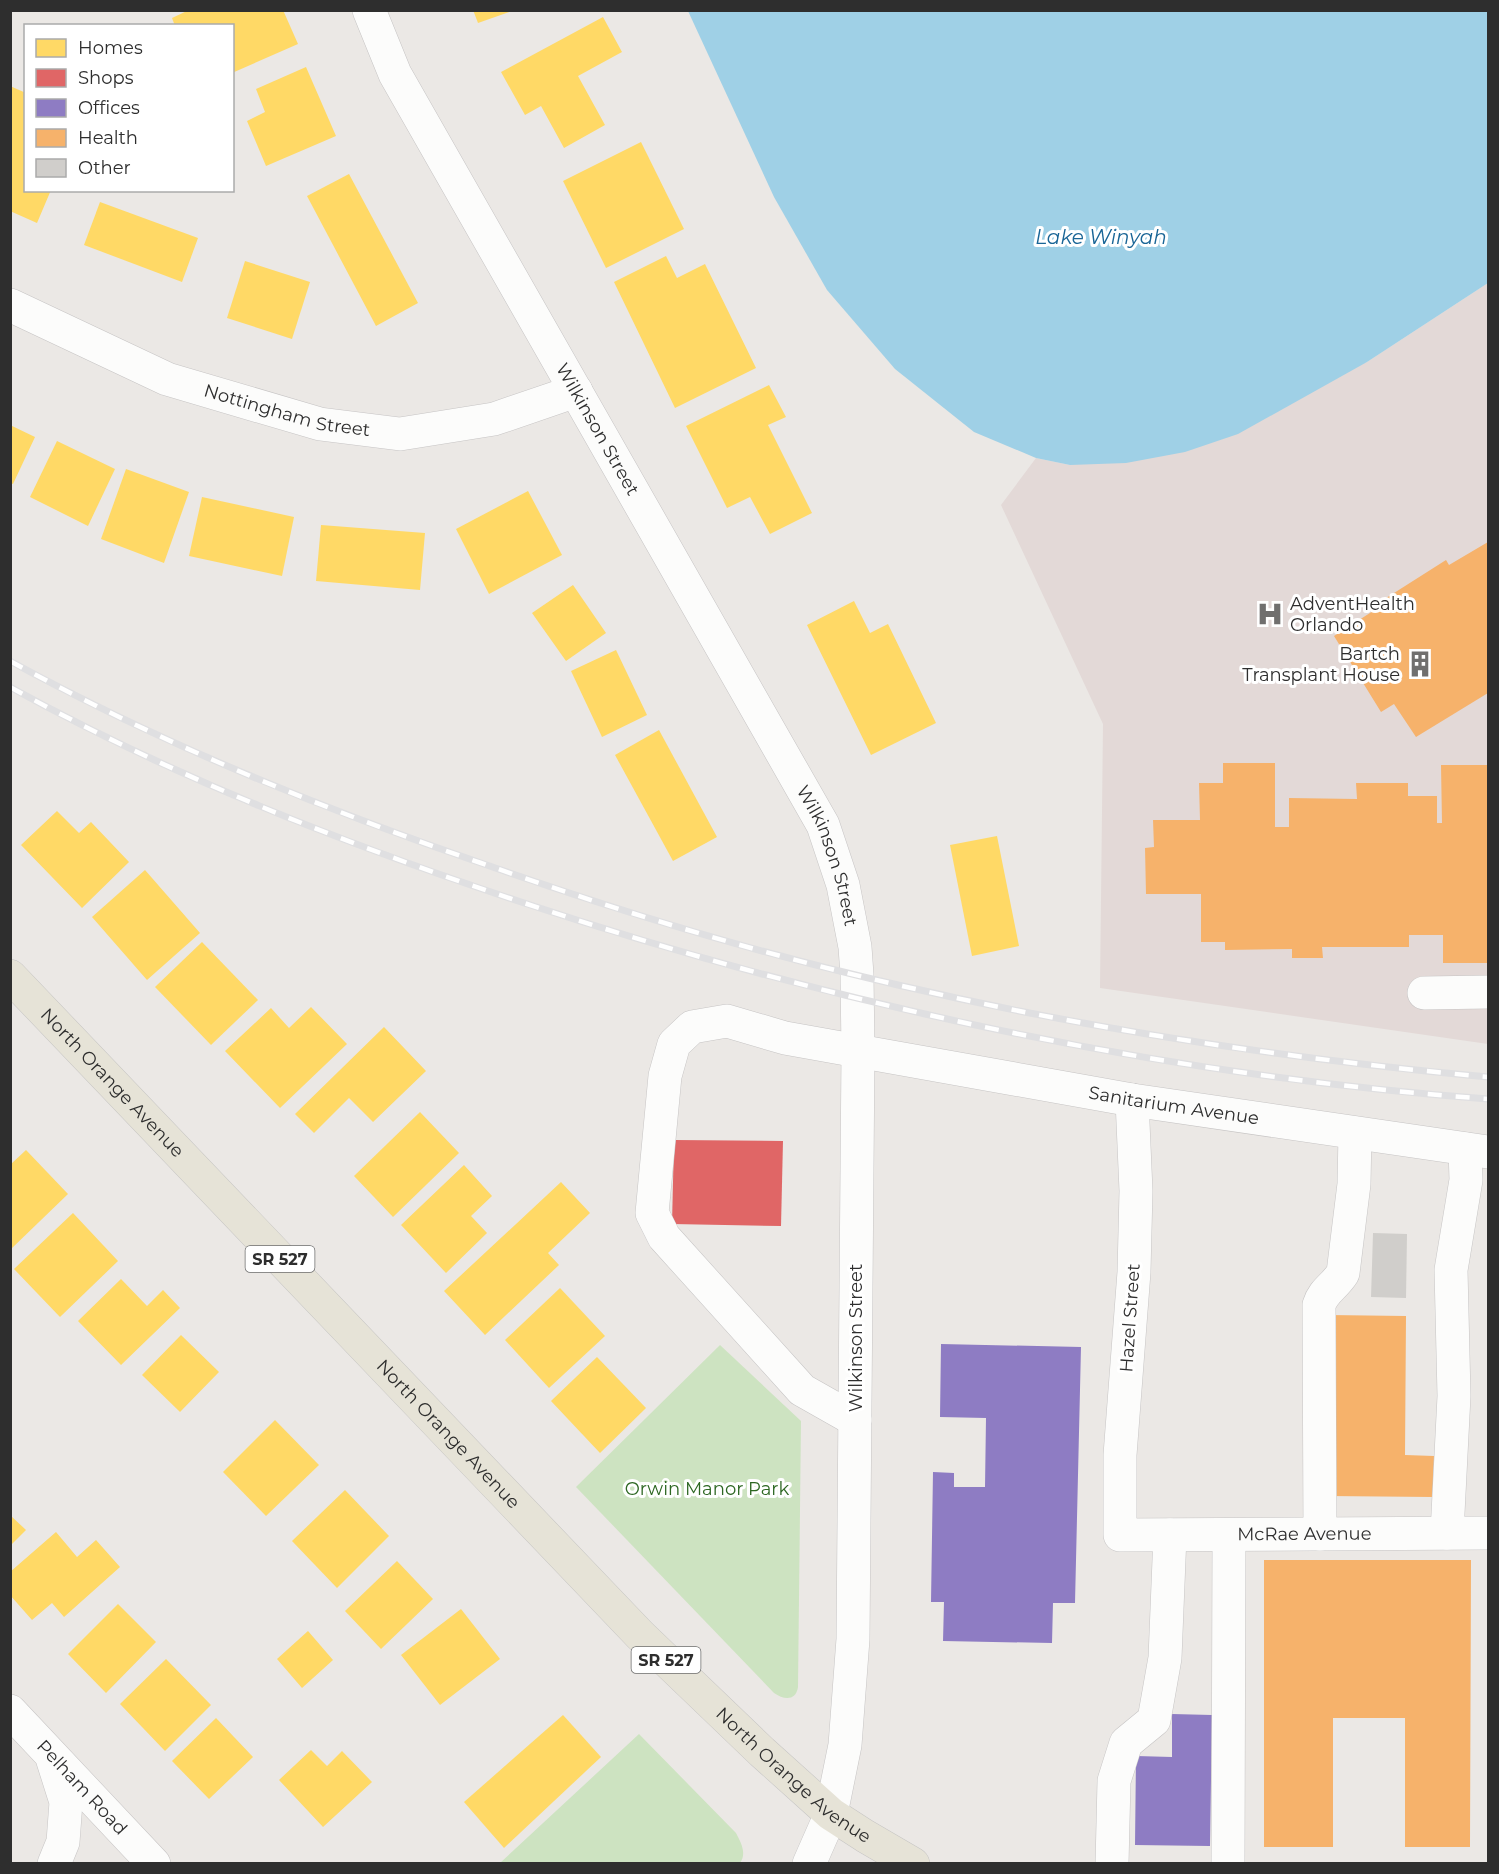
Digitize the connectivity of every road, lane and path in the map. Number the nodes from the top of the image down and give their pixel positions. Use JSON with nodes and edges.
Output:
{"nodes":[{"id":1,"x":369,"y":10,"type":"edge"},
{"id":2,"x":10,"y":305,"type":"edge"},
{"id":3,"x":576,"y":391,"type":"junction"},
{"id":4,"x":10,"y":976,"type":"edge"},
{"id":5,"x":1488,"y":992,"type":"edge"},
{"id":6,"x":1424,"y":993,"type":"dead end"},
{"id":7,"x":858,"y":1052,"type":"junction"},
{"id":8,"x":1132,"y":1100,"type":"junction"},
{"id":9,"x":1355,"y":1133,"type":"junction"},
{"id":10,"x":1477,"y":1150,"type":"edge"},
{"id":11,"x":855,"y":1420,"type":"junction"},
{"id":12,"x":1448,"y":1533,"type":"junction"},
{"id":13,"x":1488,"y":1533,"type":"edge"},
{"id":14,"x":1229,"y":1534,"type":"junction"},
{"id":15,"x":1320,"y":1534,"type":"junction"},
{"id":16,"x":1120,"y":1535,"type":"joint"},
{"id":17,"x":1170,"y":1535,"type":"junction"},
{"id":18,"x":10,"y":1711,"type":"edge"},
{"id":19,"x":51,"y":1753,"type":"junction"},
{"id":20,"x":831,"y":1814,"type":"junction"},
{"id":21,"x":54,"y":1863,"type":"edge"},
{"id":22,"x":154,"y":1863,"type":"edge"},
{"id":23,"x":809,"y":1863,"type":"edge"},
{"id":24,"x":913,"y":1863,"type":"edge"},
{"id":25,"x":1112,"y":1863,"type":"edge"},
{"id":26,"x":1228,"y":1863,"type":"edge"}],
"edges":[{"from":1,"to":3,"type":"street","name":"Wilkinson Street"},
{"from":2,"to":3,"type":"street","name":"Nottingham Street"},
{"from":3,"to":7,"type":"street","name":"Wilkinson Street"},
{"from":4,"to":20,"type":"main road","name":"North Orange Avenue","number":"SR 527"},
{"from":5,"to":6,"type":"street"},
{"from":7,"to":8,"type":"street","name":"Sanitarium Avenue"},
{"from":7,"to":11,"type":"street","name":"Wilkinson Street"},
{"from":7,"to":11,"type":"street","name":"Sanitarium Avenue"},
{"from":8,"to":9,"type":"street","name":"Sanitarium Avenue"},
{"from":8,"to":16,"type":"street","name":"Hazel Street"},
{"from":9,"to":10,"type":"street","name":"Sanitarium Avenue"},
{"from":9,"to":15,"type":"street"},
{"from":10,"to":12,"type":"street"},
{"from":11,"to":20,"type":"street","name":"Wilkinson Street"},
{"from":12,"to":13,"type":"street","name":"McRae Avenue"},
{"from":12,"to":15,"type":"street","name":"McRae Avenue"},
{"from":14,"to":15,"type":"street","name":"McRae Avenue"},
{"from":14,"to":17,"type":"street","name":"McRae Avenue"},
{"from":14,"to":26,"type":"street"},
{"from":16,"to":17,"type":"street","name":"McRae Avenue"},
{"from":17,"to":25,"type":"street"},
{"from":18,"to":19,"type":"street","name":"Pelham Road"},
{"from":19,"to":21,"type":"street"},
{"from":19,"to":22,"type":"street","name":"Pelham Road"},
{"from":20,"to":23,"type":"street","name":"Wilkinson Street"},
{"from":20,"to":24,"type":"main road","name":"North Orange Avenue","number":"SR 527"}]}
